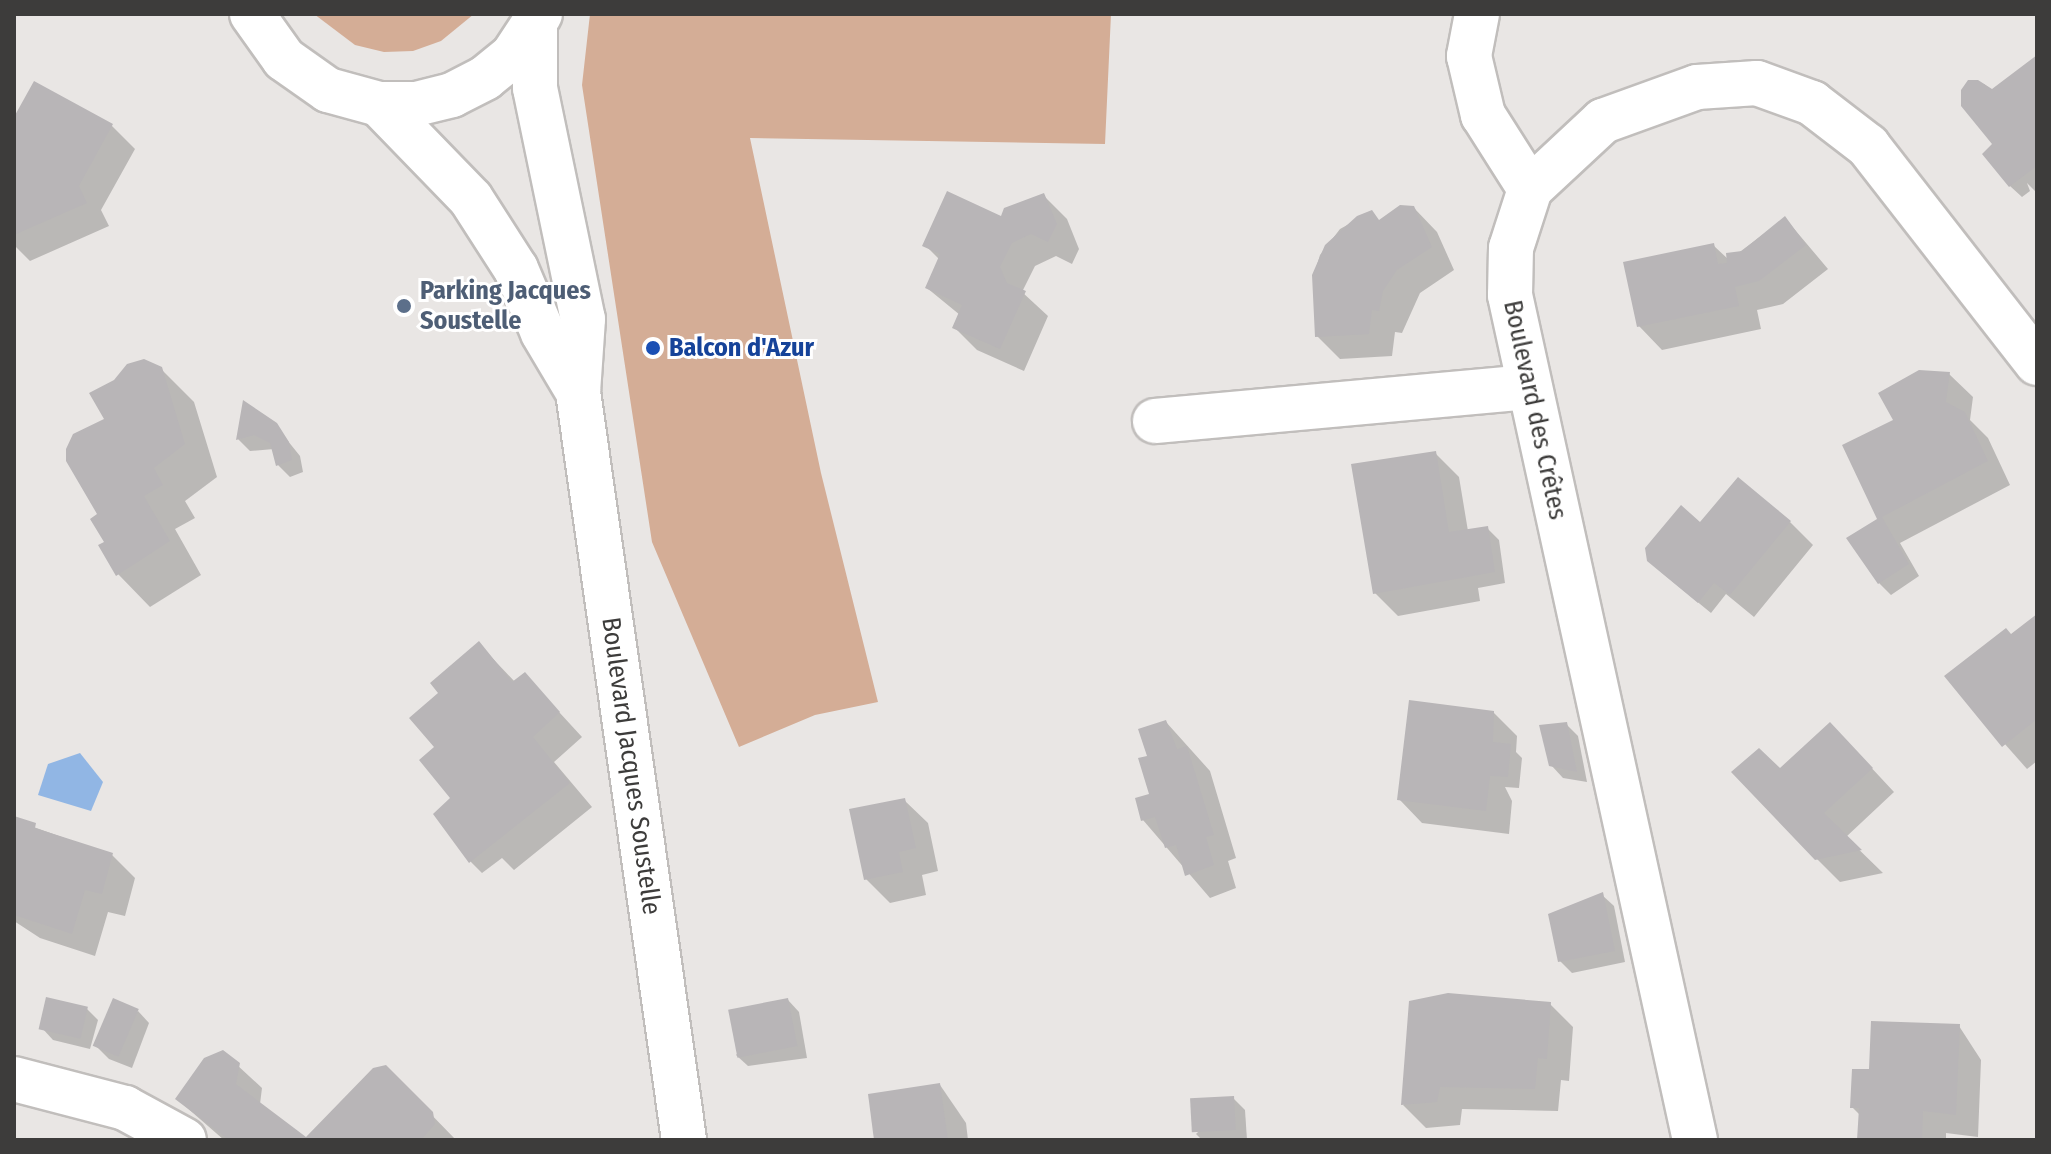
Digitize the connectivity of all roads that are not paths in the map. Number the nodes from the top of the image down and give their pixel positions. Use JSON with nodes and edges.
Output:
{"nodes":[{"id":1,"x":251,"y":14,"type":"edge"},
{"id":2,"x":1477,"y":14,"type":"edge"},
{"id":3,"x":537,"y":20,"type":"edge"},
{"id":4,"x":379,"y":104,"type":"junction"},
{"id":5,"x":1530,"y":189,"type":"junction"},
{"id":6,"x":2037,"y":363,"type":"edge"},
{"id":7,"x":1528,"y":387,"type":"junction"},
{"id":8,"x":578,"y":392,"type":"junction"},
{"id":9,"x":1155,"y":421,"type":"dead end"},
{"id":10,"x":14,"y":1079,"type":"edge"},
{"id":11,"x":184,"y":1140,"type":"edge"},
{"id":12,"x":684,"y":1140,"type":"edge"},
{"id":13,"x":1695,"y":1140,"type":"edge"}],
"edges":[{"from":1,"to":4,"type":"street"},
{"from":2,"to":5,"type":"street"},
{"from":3,"to":4,"type":"street"},
{"from":3,"to":8,"type":"street","name":"Boulevard Jacques Soustelle"},
{"from":4,"to":8,"type":"street","name":"Boulevard Jacques Soustelle"},
{"from":5,"to":6,"type":"street","name":"Boulevard des Crêtes"},
{"from":5,"to":7,"type":"street","name":"Boulevard des Crêtes"},
{"from":7,"to":9,"type":"street"},
{"from":7,"to":13,"type":"street","name":"Boulevard des Crêtes"},
{"from":8,"to":12,"type":"street","name":"Boulevard Jacques Soustelle"},
{"from":10,"to":11,"type":"street"}]}
